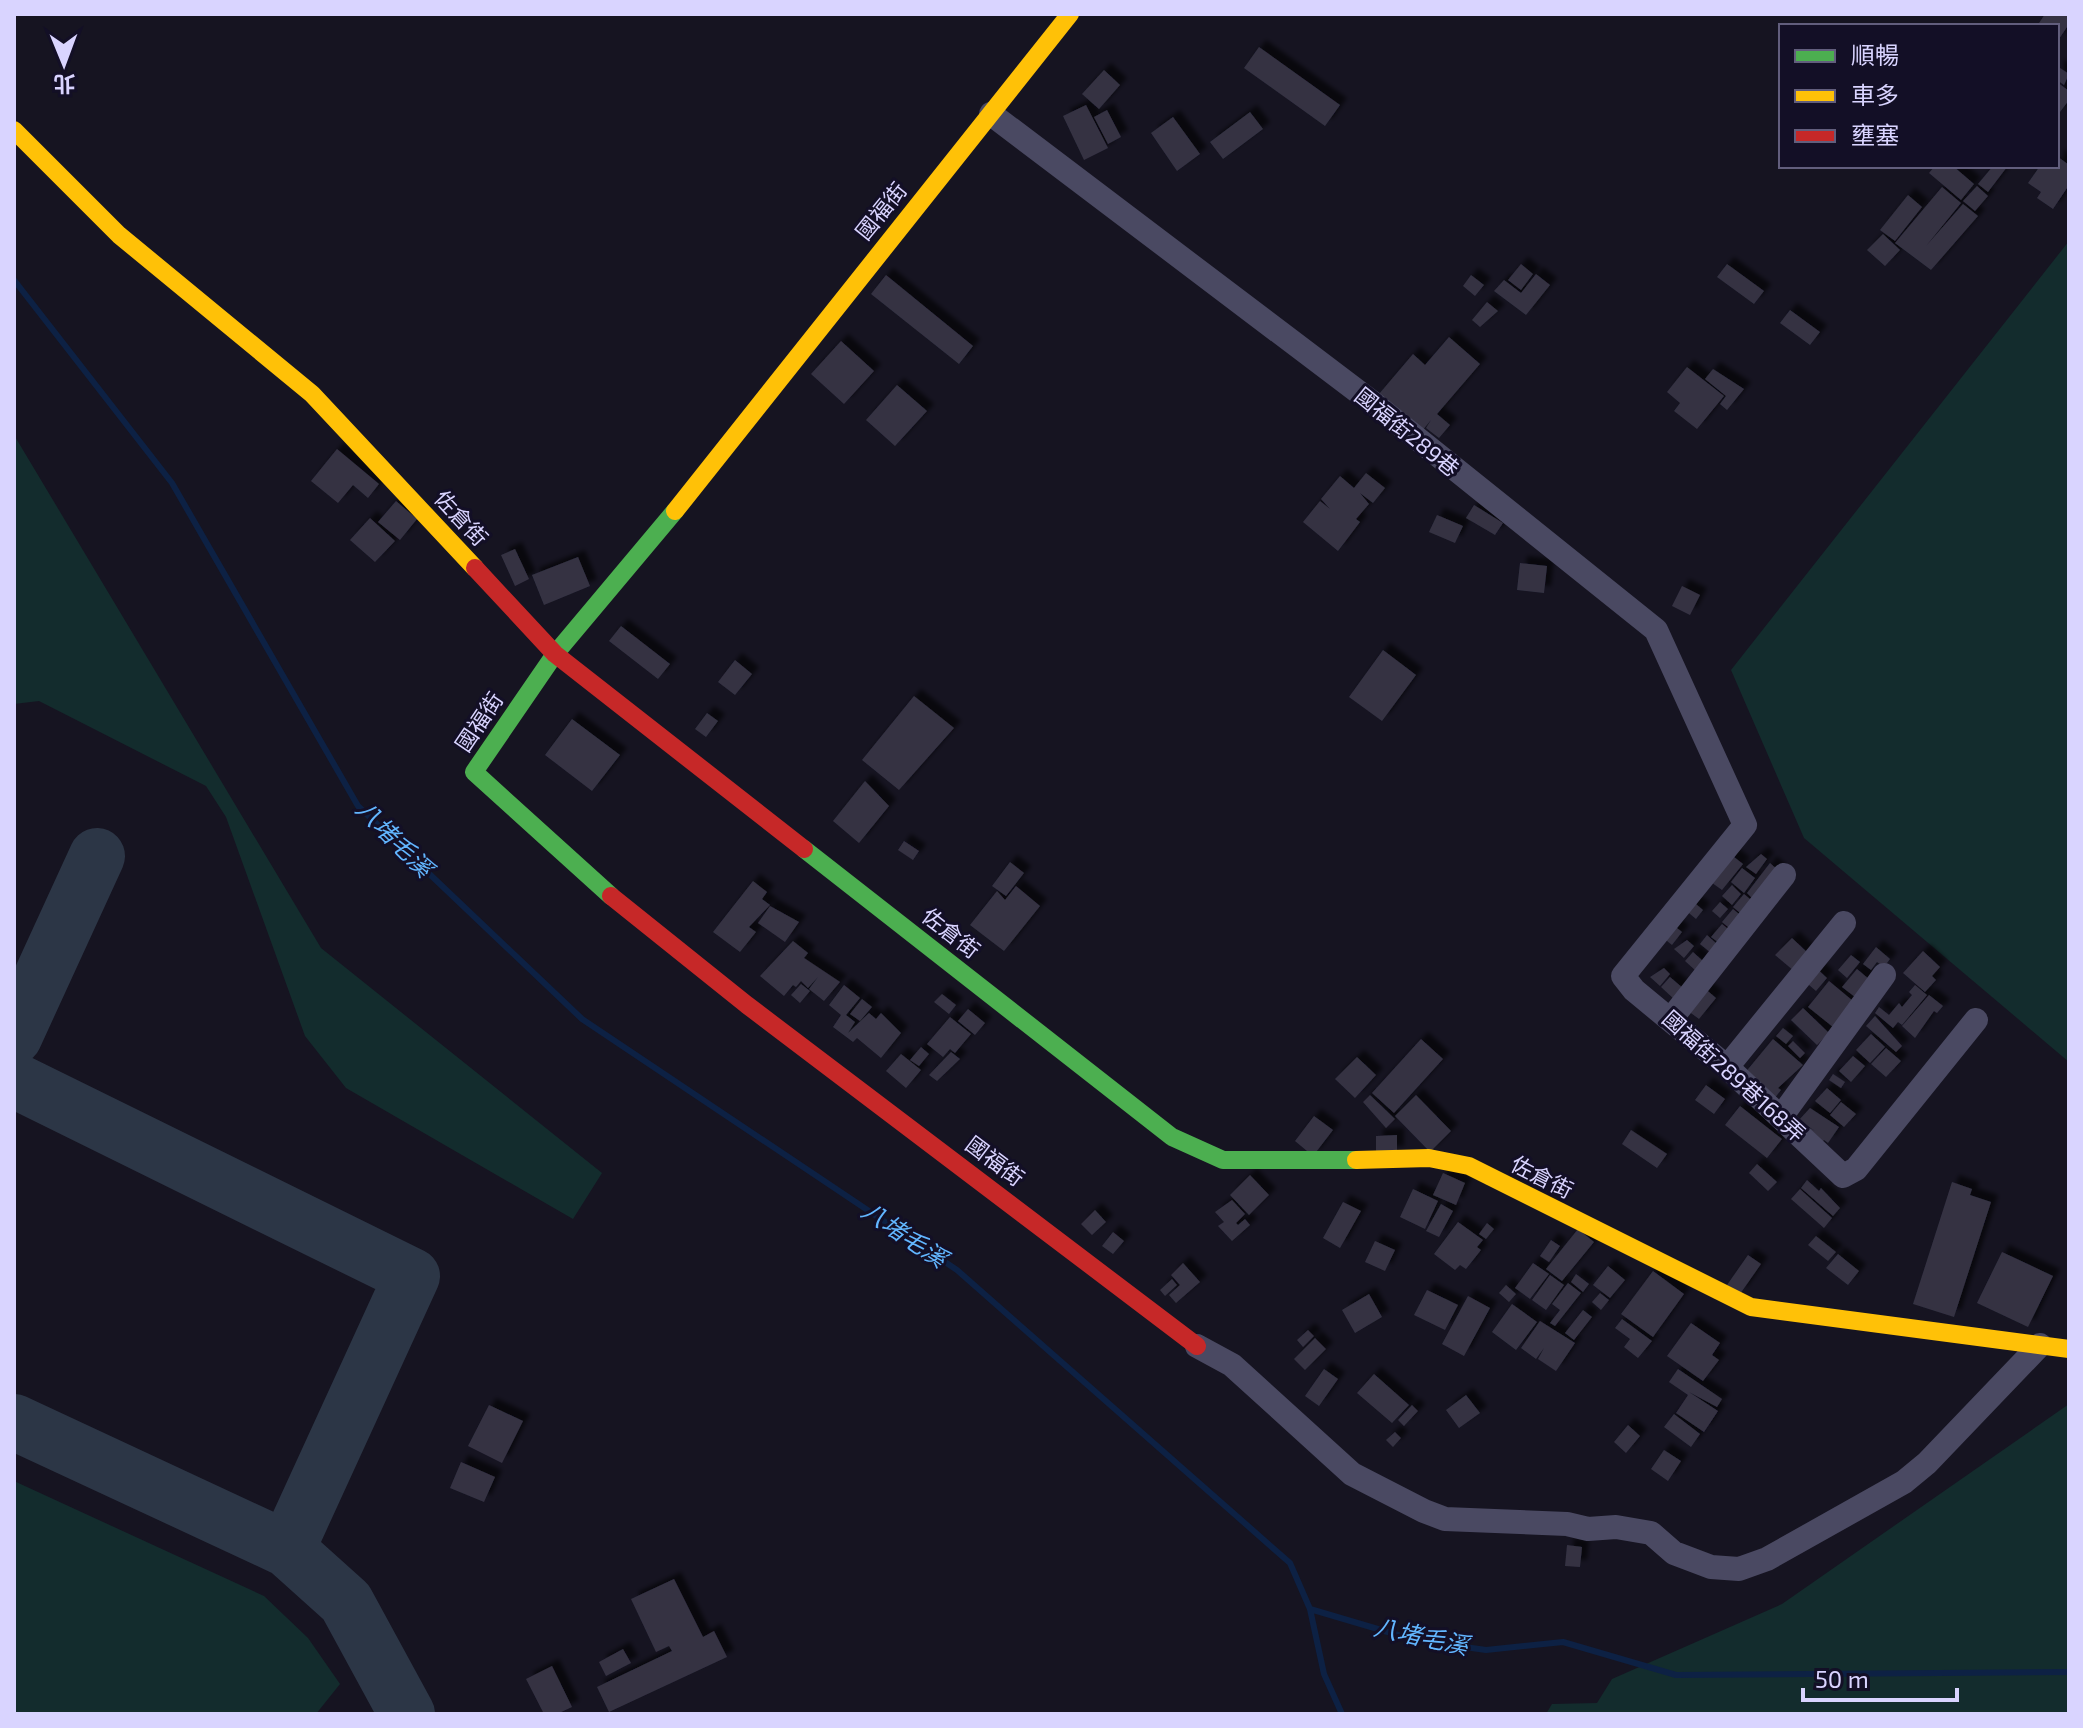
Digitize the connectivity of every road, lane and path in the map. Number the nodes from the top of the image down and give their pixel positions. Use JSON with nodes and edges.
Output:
{"nodes":[{"id":1,"x":1070,"y":14,"type":"edge"},
{"id":2,"x":991,"y":114,"type":"junction"},
{"id":3,"x":14,"y":130,"type":"edge"},
{"id":4,"x":555,"y":654,"type":"junction"},
{"id":5,"x":1744,"y":815,"type":"joint"},
{"id":6,"x":1784,"y":875,"type":"dead end"},
{"id":7,"x":1844,"y":923,"type":"dead end"},
{"id":8,"x":1884,"y":975,"type":"dead end"},
{"id":9,"x":1671,"y":1019,"type":"junction"},
{"id":10,"x":1976,"y":1020,"type":"dead end"},
{"id":11,"x":1727,"y":1067,"type":"junction"},
{"id":12,"x":1781,"y":1117,"type":"junction"},
{"id":13,"x":2040,"y":1345,"type":"junction"},
{"id":14,"x":1197,"y":1346,"type":"joint"},
{"id":15,"x":2069,"y":1349,"type":"edge"}],
"edges":[{"from":1,"to":2,"type":"street","name":"國福街"},
{"from":2,"to":4,"type":"street","name":"國福街"},
{"from":2,"to":5,"type":"street","name":"國福街289巷"},
{"from":3,"to":4,"type":"street","name":"佐倉街"},
{"from":4,"to":13,"type":"street","name":"佐倉街"},
{"from":4,"to":14,"type":"street","name":"國福街"},
{"from":5,"to":9,"type":"street","name":"國福街289巷168弄"},
{"from":6,"to":9,"type":"street"},
{"from":7,"to":11,"type":"street"},
{"from":8,"to":12,"type":"street"},
{"from":9,"to":11,"type":"street","name":"國福街289巷168弄"},
{"from":10,"to":12,"type":"street","name":"國福街289巷168弄"},
{"from":11,"to":12,"type":"street","name":"國福街289巷168弄"},
{"from":13,"to":14,"type":"street"},
{"from":13,"to":15,"type":"street","name":"佐倉街"}]}
